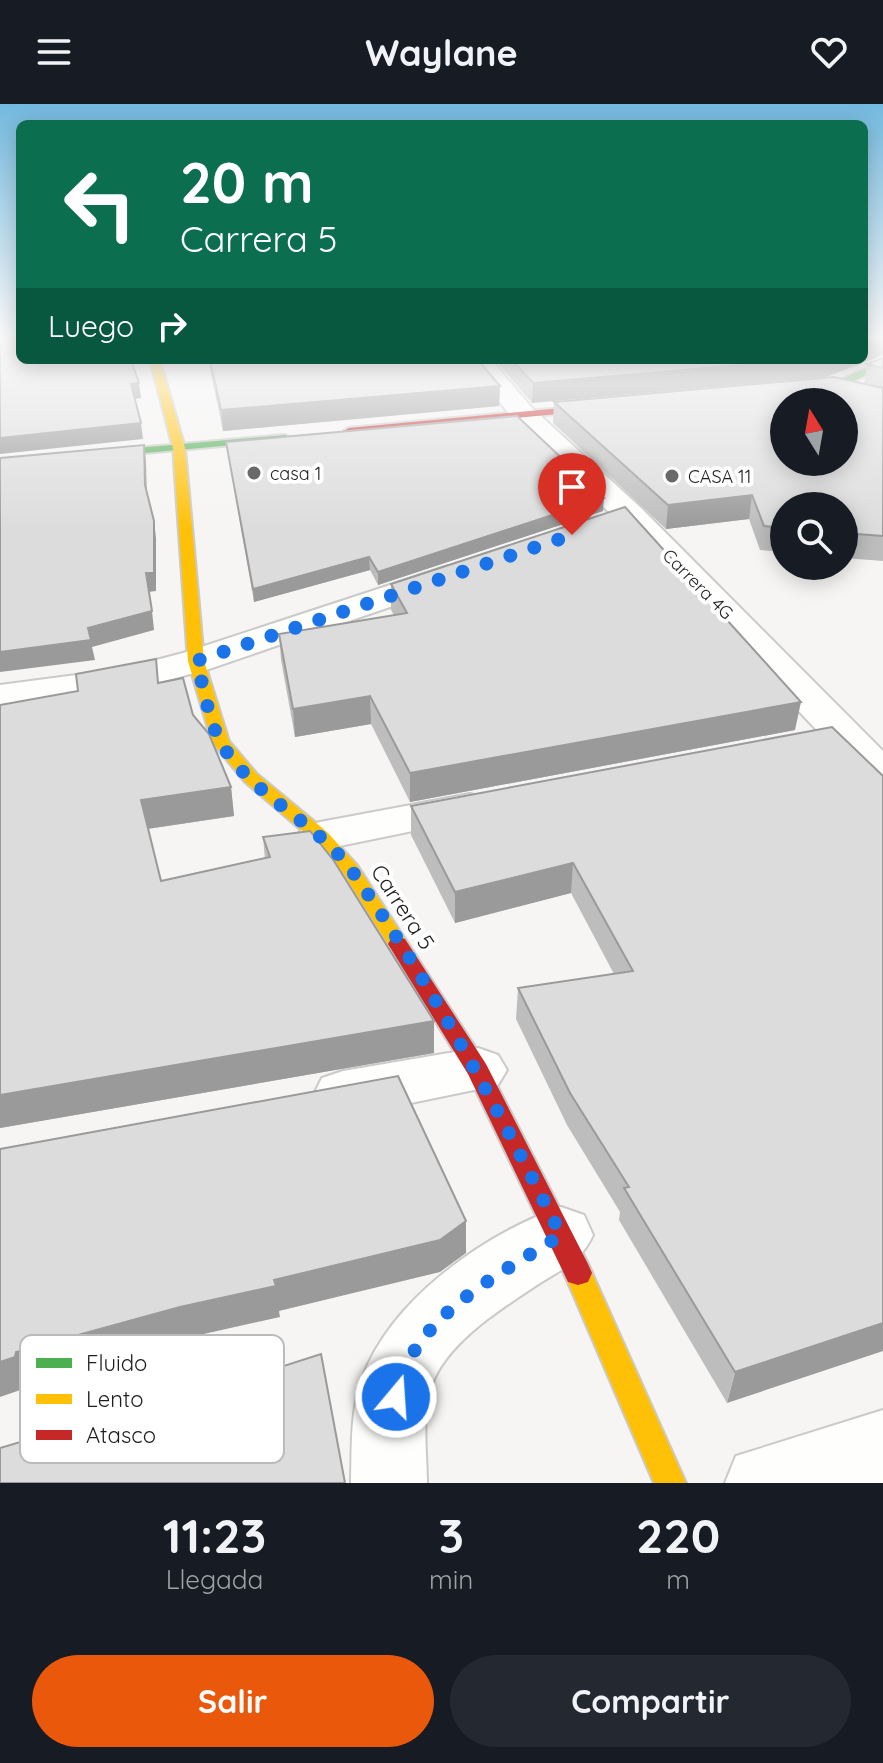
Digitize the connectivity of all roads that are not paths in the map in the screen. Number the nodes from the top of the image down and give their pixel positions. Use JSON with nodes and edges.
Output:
{"nodes":[{"id":1,"x":166,"y":401,"type":"edge"},
{"id":2,"x":512,"y":401,"type":"edge"},
{"id":3,"x":632,"y":405,"type":"edge"},
{"id":4,"x":523,"y":414,"type":"junction"},
{"id":5,"x":335,"y":433,"type":"edge"},
{"id":6,"x":304,"y":436,"type":"edge"},
{"id":7,"x":179,"y":448,"type":"junction"},
{"id":8,"x":0,"y":463,"type":"edge"},
{"id":9,"x":480,"y":566,"type":"edge"},
{"id":10,"x":196,"y":661,"type":"junction"},
{"id":11,"x":0,"y":697,"type":"edge"},
{"id":12,"x":863,"y":732,"type":"edge"},
{"id":13,"x":797,"y":745,"type":"edge"},
{"id":14,"x":883,"y":775,"type":"edge"},
{"id":15,"x":504,"y":800,"type":"edge"},
{"id":16,"x":320,"y":836,"type":"junction"},
{"id":17,"x":478,"y":1070,"type":"junction"},
{"id":18,"x":293,"y":1103,"type":"edge"},
{"id":19,"x":561,"y":1235,"type":"junction"},
{"id":20,"x":883,"y":1447,"type":"edge"},
{"id":21,"x":389,"y":1483,"type":"edge"},
{"id":22,"x":670,"y":1483,"type":"edge"},
{"id":23,"x":763,"y":1483,"type":"edge"}],
"edges":[{"from":1,"to":7,"type":"street","name":"Carrera 5"},
{"from":2,"to":4,"type":"street","name":"Carrera 4G"},
{"from":3,"to":4,"type":"street"},
{"from":4,"to":5,"type":"street"},
{"from":4,"to":12,"type":"street","name":"Carrera 4G"},
{"from":6,"to":7,"type":"street"},
{"from":7,"to":8,"type":"street"},
{"from":7,"to":10,"type":"street","name":"Carrera 5"},
{"from":9,"to":10,"type":"street"},
{"from":10,"to":11,"type":"street"},
{"from":10,"to":16,"type":"street","name":"Carrera 5"},
{"from":12,"to":13,"type":"street"},
{"from":12,"to":14,"type":"street","name":"Carrera 4G"},
{"from":15,"to":16,"type":"street"},
{"from":16,"to":17,"type":"street","name":"Carrera 5"},
{"from":17,"to":18,"type":"street"},
{"from":17,"to":19,"type":"street","name":"Carrera 5"},
{"from":19,"to":21,"type":"street"},
{"from":19,"to":22,"type":"street","name":"Carrera 5"},
{"from":20,"to":23,"type":"street"}]}
